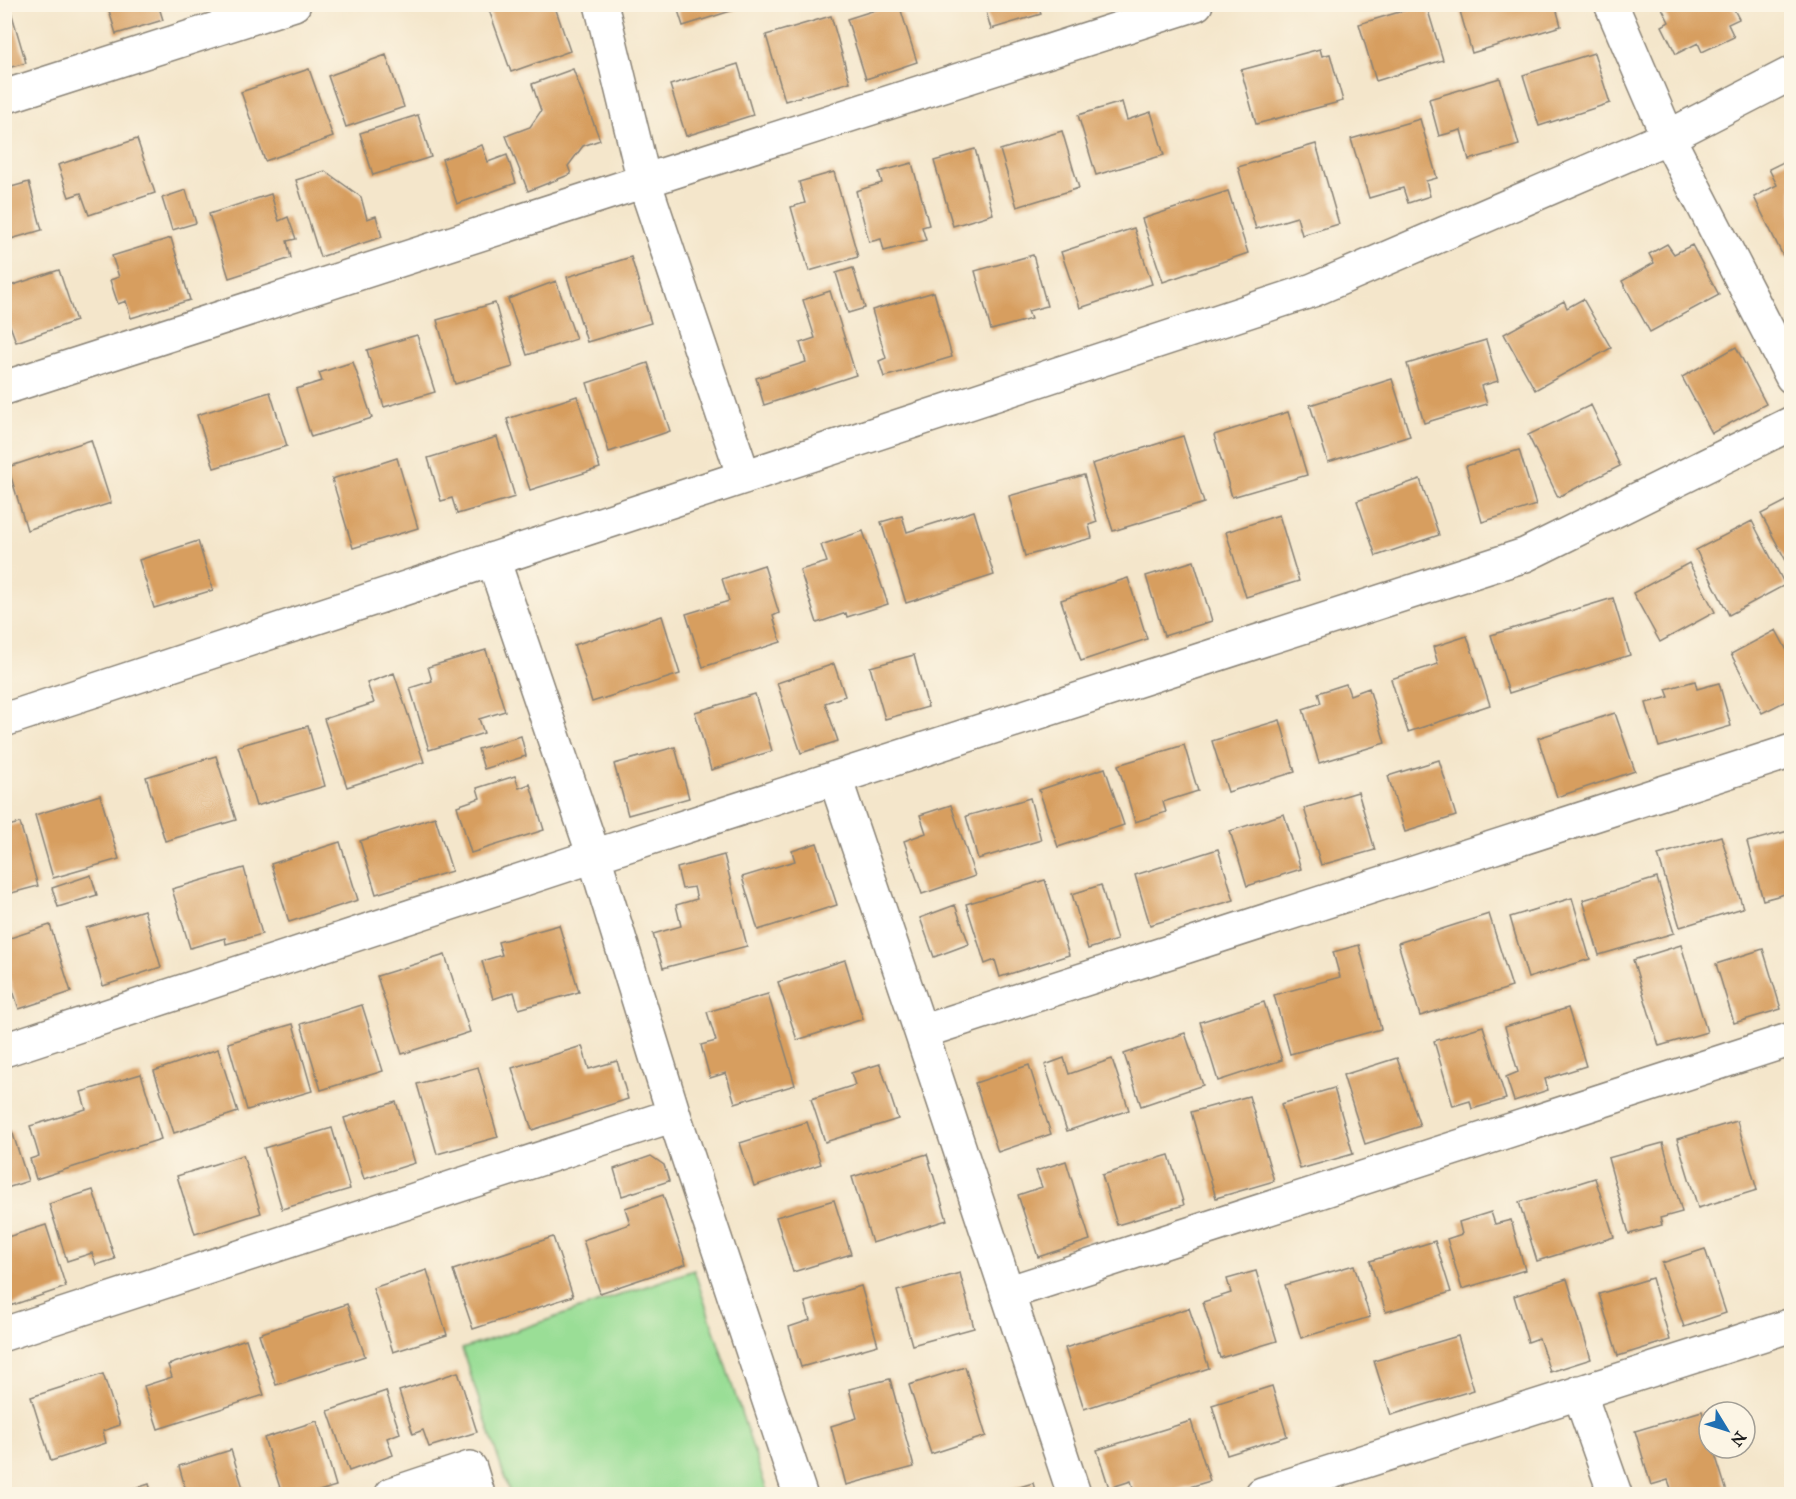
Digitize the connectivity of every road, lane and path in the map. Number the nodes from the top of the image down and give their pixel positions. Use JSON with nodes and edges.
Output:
{"nodes":[{"id":1,"x":294,"y":4,"type":"edge"},
{"id":2,"x":601,"y":4,"type":"edge"},
{"id":3,"x":1196,"y":4,"type":"edge"},
{"id":4,"x":1611,"y":4,"type":"edge"},
{"id":5,"x":1791,"y":73,"type":"edge"},
{"id":6,"x":4,"y":97,"type":"edge"},
{"id":7,"x":1668,"y":137,"type":"junction"},
{"id":8,"x":644,"y":181,"type":"junction"},
{"id":9,"x":1791,"y":376,"type":"edge"},
{"id":10,"x":4,"y":388,"type":"edge"},
{"id":11,"x":1791,"y":423,"type":"edge"},
{"id":12,"x":744,"y":477,"type":"junction"},
{"id":13,"x":493,"y":559,"type":"junction"},
{"id":14,"x":4,"y":720,"type":"edge"},
{"id":15,"x":1791,"y":751,"type":"edge"},
{"id":16,"x":835,"y":778,"type":"junction"},
{"id":17,"x":594,"y":856,"type":"junction"},
{"id":18,"x":921,"y":1032,"type":"junction"},
{"id":19,"x":1791,"y":1039,"type":"edge"},
{"id":20,"x":4,"y":1050,"type":"edge"},
{"id":21,"x":674,"y":1115,"type":"junction"},
{"id":22,"x":1007,"y":1293,"type":"junction"},
{"id":23,"x":1791,"y":1325,"type":"edge"},
{"id":24,"x":4,"y":1334,"type":"edge"},
{"id":25,"x":1580,"y":1392,"type":"junction"},
{"id":26,"x":1339,"y":1482,"type":"edge"},
{"id":27,"x":392,"y":1494,"type":"edge"},
{"id":28,"x":478,"y":1494,"type":"edge"},
{"id":29,"x":800,"y":1494,"type":"edge"},
{"id":30,"x":1074,"y":1494,"type":"edge"},
{"id":31,"x":1262,"y":1494,"type":"edge"},
{"id":32,"x":1615,"y":1494,"type":"edge"}],
"edges":[{"from":1,"to":6,"type":"street"},
{"from":2,"to":8,"type":"street"},
{"from":3,"to":8,"type":"street"},
{"from":4,"to":7,"type":"street"},
{"from":5,"to":7,"type":"street"},
{"from":7,"to":9,"type":"street"},
{"from":7,"to":12,"type":"street"},
{"from":8,"to":10,"type":"street"},
{"from":8,"to":12,"type":"street"},
{"from":11,"to":16,"type":"street"},
{"from":12,"to":13,"type":"street"},
{"from":13,"to":14,"type":"street"},
{"from":13,"to":17,"type":"street"},
{"from":15,"to":18,"type":"street"},
{"from":16,"to":17,"type":"street"},
{"from":16,"to":18,"type":"street"},
{"from":17,"to":20,"type":"street"},
{"from":17,"to":21,"type":"street"},
{"from":18,"to":22,"type":"street"},
{"from":19,"to":22,"type":"street"},
{"from":21,"to":24,"type":"street"},
{"from":21,"to":29,"type":"street"},
{"from":22,"to":30,"type":"street"},
{"from":23,"to":25,"type":"street"},
{"from":25,"to":26,"type":"street"},
{"from":25,"to":32,"type":"street"},
{"from":26,"to":31,"type":"street"},
{"from":27,"to":28,"type":"street"}]}
